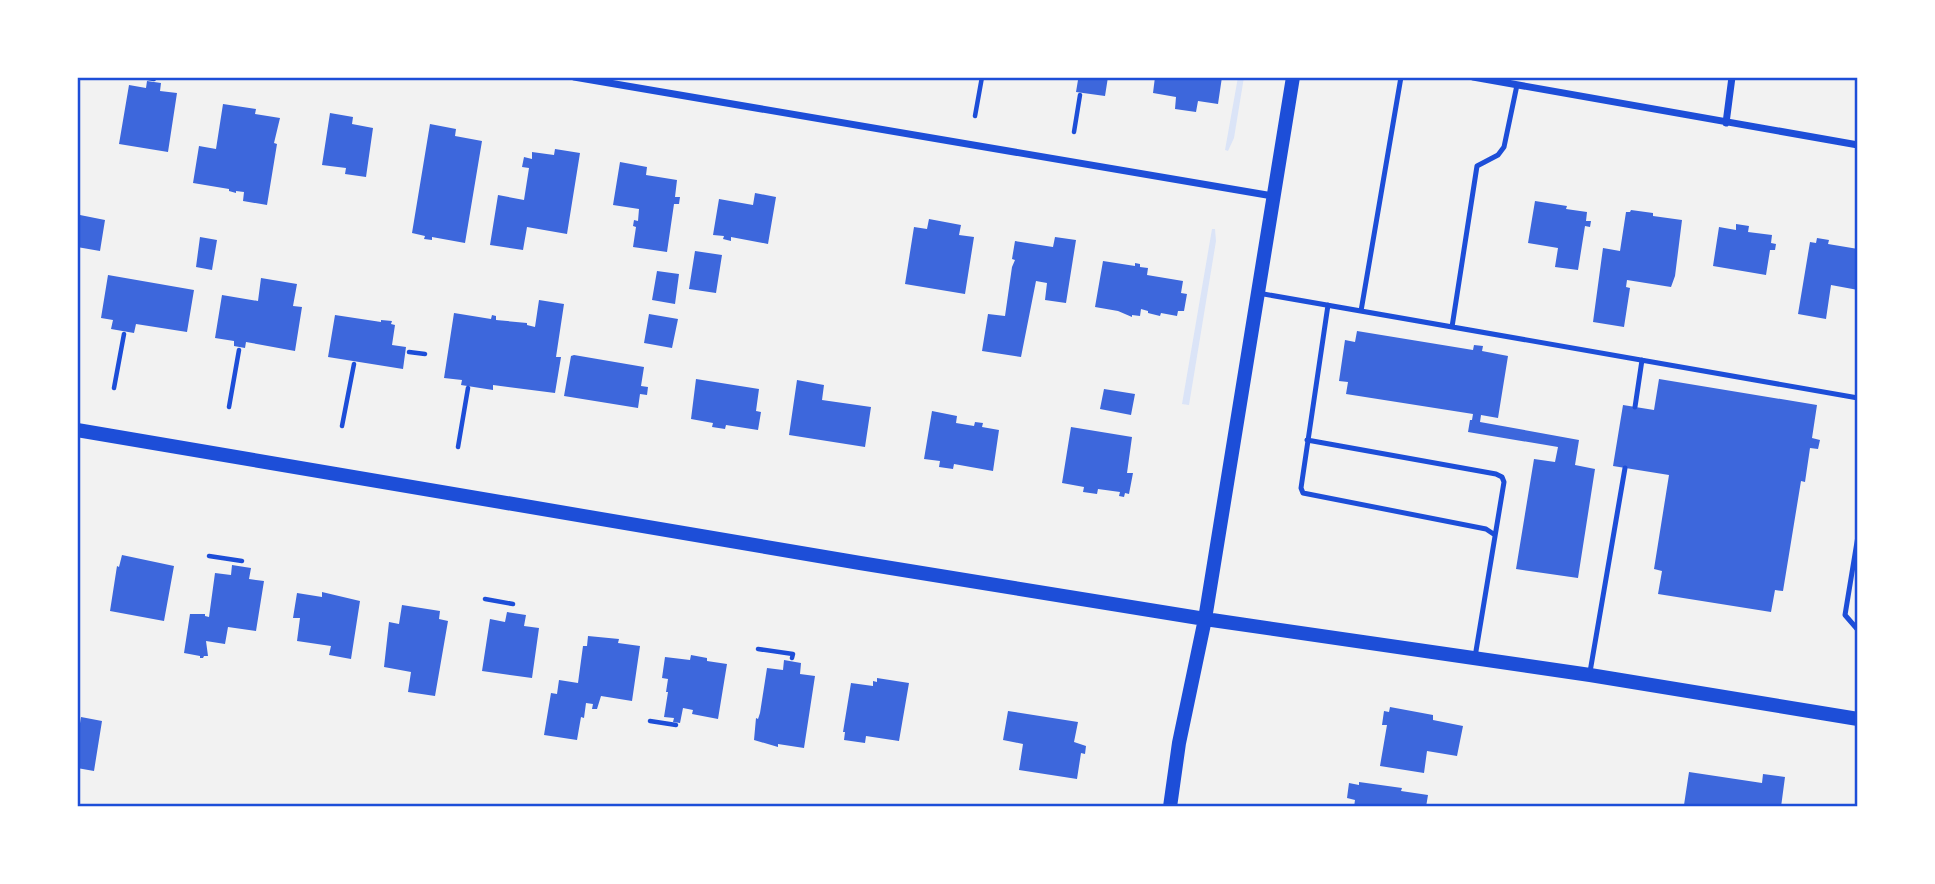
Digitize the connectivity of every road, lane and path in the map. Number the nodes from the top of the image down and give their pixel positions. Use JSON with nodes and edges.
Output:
{"nodes":[{"id":1,"x":142,"y":77,"type":"edge"},
{"id":2,"x":574,"y":77,"type":"edge"},
{"id":3,"x":982,"y":77,"type":"edge"},
{"id":4,"x":1293,"y":77,"type":"edge"},
{"id":5,"x":1401,"y":77,"type":"edge"},
{"id":6,"x":1473,"y":77,"type":"edge"},
{"id":7,"x":1732,"y":77,"type":"edge"},
{"id":8,"x":154,"y":79,"type":"dead end"},
{"id":9,"x":1517,"y":85,"type":"junction"},
{"id":10,"x":1080,"y":95,"type":"dead end"},
{"id":11,"x":975,"y":116,"type":"dead end"},
{"id":12,"x":1726,"y":123,"type":"junction"},
{"id":13,"x":1074,"y":132,"type":"dead end"},
{"id":14,"x":1858,"y":145,"type":"edge"},
{"id":15,"x":1274,"y":197,"type":"junction"},
{"id":16,"x":1258,"y":293,"type":"junction"},
{"id":17,"x":1328,"y":305,"type":"junction"},
{"id":18,"x":1361,"y":312,"type":"junction"},
{"id":19,"x":1452,"y":327,"type":"junction"},
{"id":20,"x":124,"y":334,"type":"dead end"},
{"id":21,"x":239,"y":350,"type":"dead end"},
{"id":22,"x":409,"y":352,"type":"dead end"},
{"id":23,"x":425,"y":354,"type":"dead end"},
{"id":24,"x":1642,"y":360,"type":"junction"},
{"id":25,"x":354,"y":364,"type":"dead end"},
{"id":26,"x":114,"y":387,"type":"dead end"},
{"id":27,"x":468,"y":388,"type":"dead end"},
{"id":28,"x":1858,"y":398,"type":"edge"},
{"id":29,"x":229,"y":407,"type":"dead end"},
{"id":30,"x":1635,"y":407,"type":"dead end"},
{"id":31,"x":342,"y":426,"type":"dead end"},
{"id":32,"x":77,"y":430,"type":"edge"},
{"id":33,"x":1307,"y":440,"type":"junction"},
{"id":34,"x":458,"y":447,"type":"dead end"},
{"id":35,"x":1625,"y":468,"type":"dead end"},
{"id":36,"x":1495,"y":535,"type":"junction"},
{"id":37,"x":1858,"y":536,"type":"edge"},
{"id":38,"x":209,"y":556,"type":"dead end"},
{"id":39,"x":242,"y":561,"type":"dead end"},
{"id":40,"x":485,"y":599,"type":"dead end"},
{"id":41,"x":513,"y":604,"type":"dead end"},
{"id":42,"x":1205,"y":619,"type":"junction"},
{"id":43,"x":1858,"y":630,"type":"edge"},
{"id":44,"x":758,"y":649,"type":"dead end"},
{"id":45,"x":1475,"y":657,"type":"junction"},
{"id":46,"x":792,"y":658,"type":"dead end"},
{"id":47,"x":1590,"y":675,"type":"junction"},
{"id":48,"x":1858,"y":719,"type":"edge"},
{"id":49,"x":650,"y":721,"type":"dead end"},
{"id":50,"x":676,"y":725,"type":"dead end"},
{"id":51,"x":1170,"y":807,"type":"edge"}],
"edges":[{"from":1,"to":8,"type":"path"},
{"from":2,"to":15,"type":"street"},
{"from":3,"to":11,"type":"path"},
{"from":4,"to":15,"type":"main road"},
{"from":5,"to":18,"type":"lane"},
{"from":6,"to":9,"type":"street"},
{"from":7,"to":12,"type":"street"},
{"from":9,"to":12,"type":"street"},
{"from":9,"to":19,"type":"lane"},
{"from":10,"to":13,"type":"path"},
{"from":12,"to":14,"type":"street"},
{"from":15,"to":16,"type":"main road"},
{"from":16,"to":17,"type":"lane"},
{"from":16,"to":42,"type":"main road"},
{"from":17,"to":18,"type":"lane"},
{"from":17,"to":33,"type":"lane"},
{"from":18,"to":19,"type":"lane"},
{"from":19,"to":24,"type":"lane"},
{"from":20,"to":26,"type":"path"},
{"from":21,"to":29,"type":"path"},
{"from":22,"to":23,"type":"path"},
{"from":24,"to":28,"type":"lane"},
{"from":24,"to":30,"type":"lane"},
{"from":25,"to":31,"type":"path"},
{"from":27,"to":34,"type":"path"},
{"from":32,"to":42,"type":"main road"},
{"from":33,"to":36,"type":"lane"},
{"from":33,"to":36,"type":"lane"},
{"from":35,"to":47,"type":"lane"},
{"from":36,"to":45,"type":"lane"},
{"from":37,"to":43,"type":"lane"},
{"from":38,"to":39,"type":"path"},
{"from":40,"to":41,"type":"path"},
{"from":42,"to":45,"type":"main road"},
{"from":42,"to":51,"type":"main road"},
{"from":44,"to":46,"type":"path"},
{"from":45,"to":47,"type":"main road"},
{"from":47,"to":48,"type":"main road"},
{"from":49,"to":50,"type":"path"}]}
